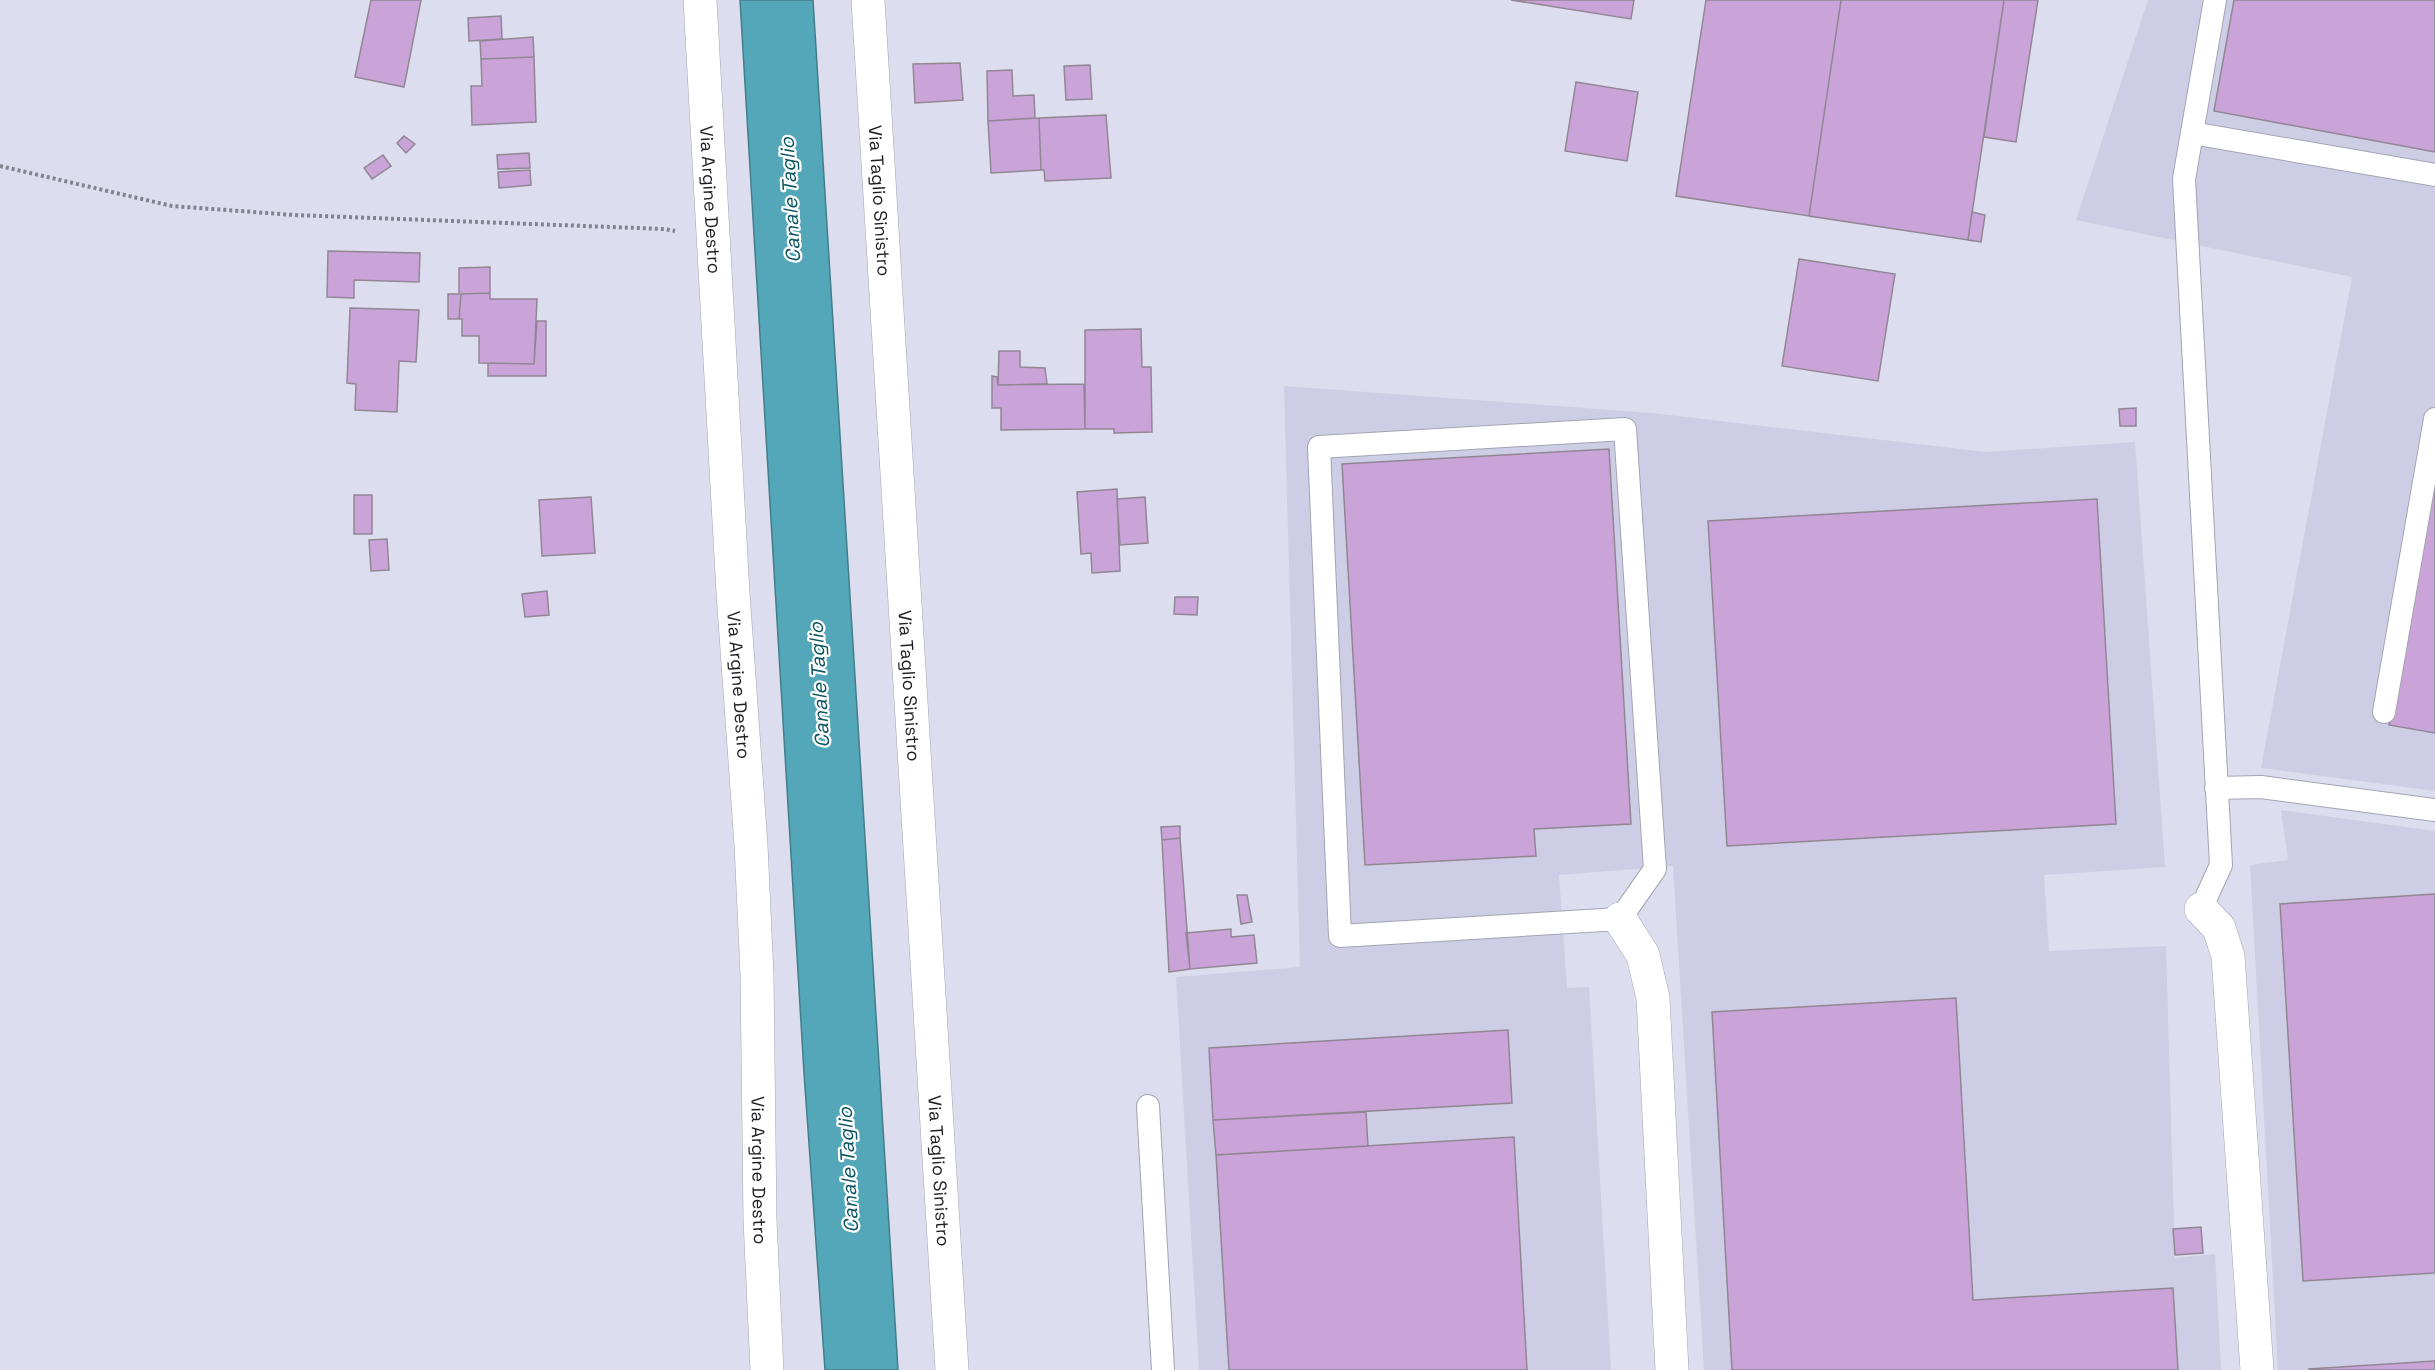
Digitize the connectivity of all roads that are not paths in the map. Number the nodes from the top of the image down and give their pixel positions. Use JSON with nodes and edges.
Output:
{"nodes":[{"id":1,"x":699,"y":0,"type":"edge"},
{"id":2,"x":868,"y":0,"type":"edge"},
{"id":3,"x":2215,"y":0,"type":"edge"},
{"id":4,"x":2192,"y":133,"type":"junction"},
{"id":5,"x":2435,"y":175,"type":"edge"},
{"id":6,"x":2435,"y":418,"type":"edge"},
{"id":7,"x":2384,"y":712,"type":"dead end"},
{"id":8,"x":2216,"y":788,"type":"junction"},
{"id":9,"x":2435,"y":810,"type":"edge"},
{"id":10,"x":2201,"y":909,"type":"joint"},
{"id":11,"x":1620,"y":919,"type":"junction"},
{"id":12,"x":1148,"y":1106,"type":"dead end"},
{"id":13,"x":767,"y":1370,"type":"edge"},
{"id":14,"x":952,"y":1370,"type":"edge"},
{"id":15,"x":1163,"y":1370,"type":"edge"},
{"id":16,"x":1672,"y":1370,"type":"edge"},
{"id":17,"x":2257,"y":1370,"type":"edge"}],
"edges":[{"from":1,"to":13,"type":"street","name":"Via Argine Destro"},
{"from":2,"to":14,"type":"street","name":"Via Taglio Sinistro"},
{"from":3,"to":4,"type":"lane"},
{"from":4,"to":5,"type":"lane"},
{"from":4,"to":8,"type":"lane"},
{"from":6,"to":7,"type":"lane"},
{"from":8,"to":9,"type":"lane"},
{"from":8,"to":10,"type":"lane"},
{"from":10,"to":17,"type":"street"},
{"from":11,"to":11,"type":"lane"},
{"from":11,"to":16,"type":"street"},
{"from":12,"to":15,"type":"lane"}]}
